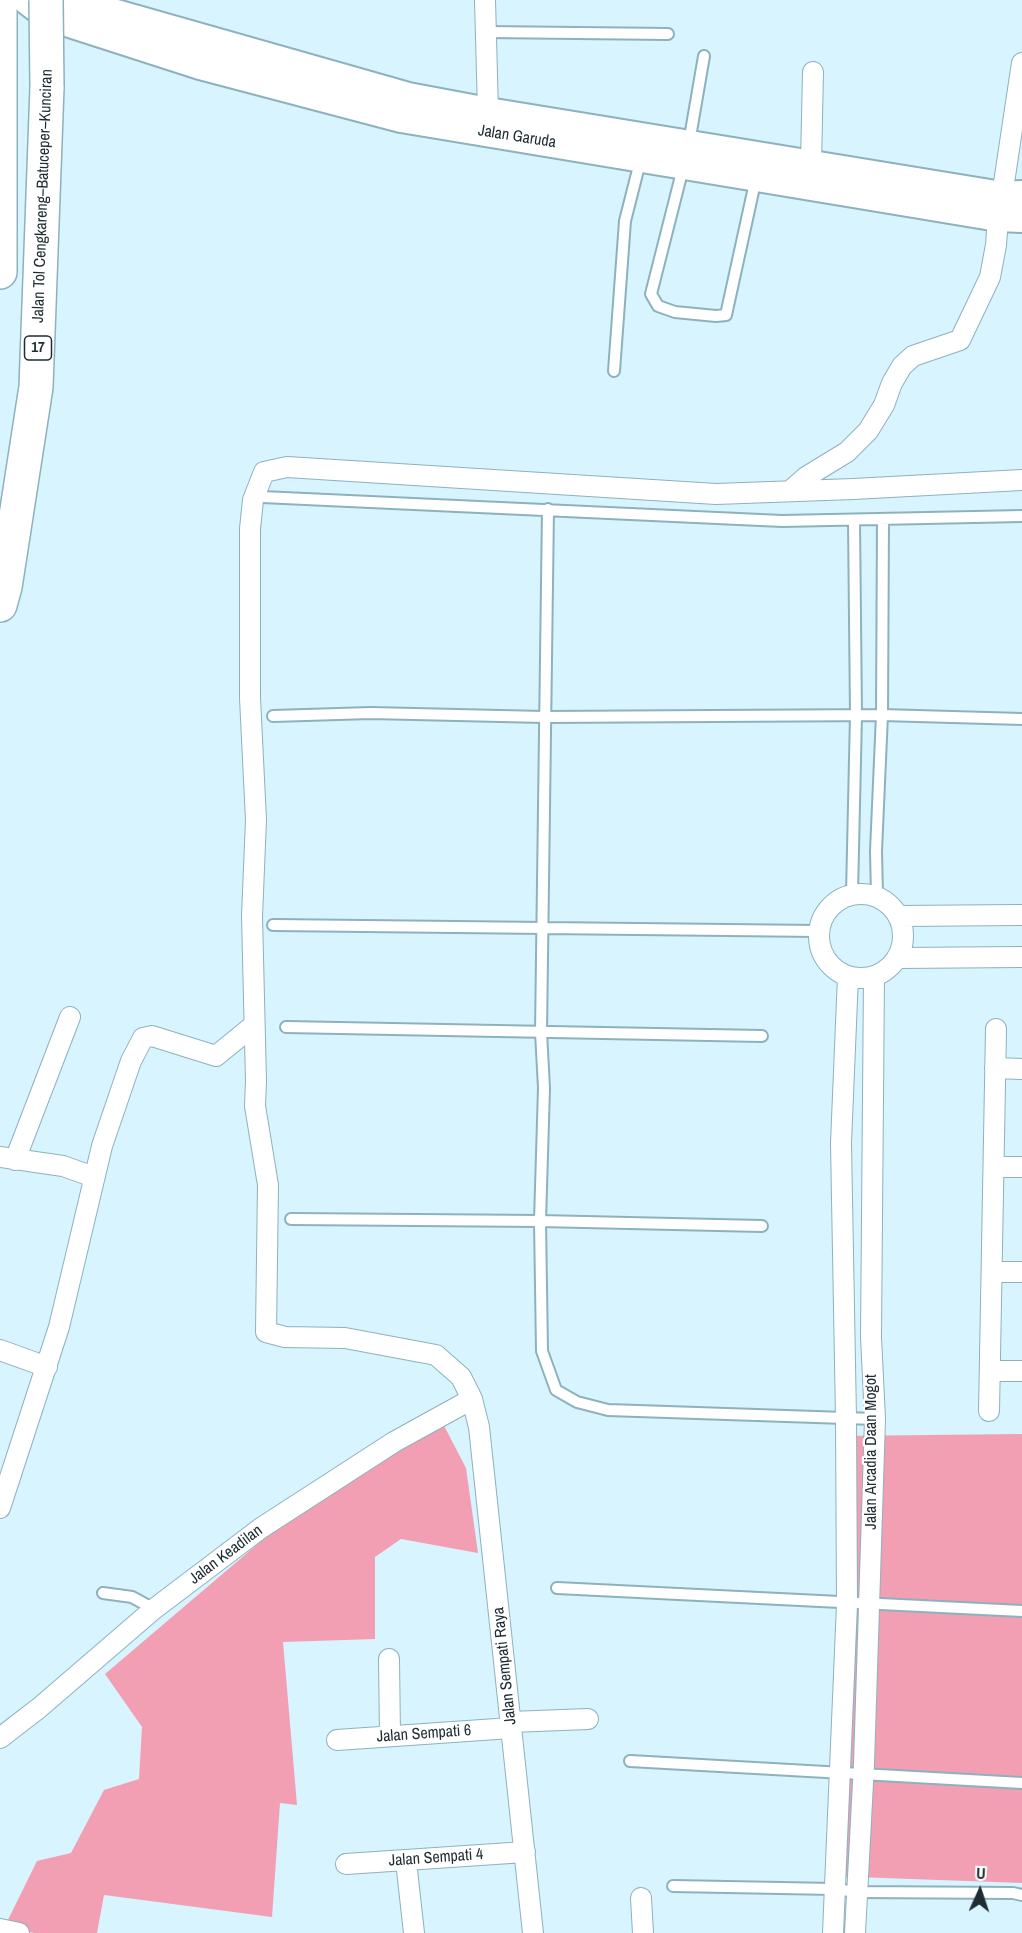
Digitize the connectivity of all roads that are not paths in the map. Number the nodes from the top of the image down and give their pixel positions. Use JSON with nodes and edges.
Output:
{"nodes":[{"id":1,"x":0,"y":0,"type":"edge"},
{"id":2,"x":485,"y":0,"type":"edge"},
{"id":3,"x":48,"y":3,"type":"edge"},
{"id":4,"x":486,"y":32,"type":"junction"},
{"id":5,"x":668,"y":34,"type":"dead end"},
{"id":6,"x":704,"y":56,"type":"dead end"},
{"id":7,"x":1022,"y":63,"type":"edge"},
{"id":8,"x":813,"y":72,"type":"dead end"},
{"id":9,"x":1021,"y":83,"type":"edge"},
{"id":10,"x":404,"y":107,"type":"junction"},
{"id":11,"x":488,"y":112,"type":"junction"},
{"id":12,"x":686,"y":154,"type":"junction"},
{"id":13,"x":641,"y":157,"type":"junction"},
{"id":14,"x":811,"y":164,"type":"junction"},
{"id":15,"x":758,"y":166,"type":"junction"},
{"id":16,"x":1011,"y":207,"type":"edge"},
{"id":17,"x":0,"y":272,"type":"edge"},
{"id":18,"x":614,"y":371,"type":"dead end"},
{"id":19,"x":1022,"y":480,"type":"edge"},
{"id":20,"x":790,"y":491,"type":"junction"},
{"id":21,"x":262,"y":497,"type":"dead end"},
{"id":22,"x":548,"y":508,"type":"junction"},
{"id":23,"x":1022,"y":516,"type":"edge"},
{"id":24,"x":883,"y":520,"type":"junction"},
{"id":25,"x":854,"y":521,"type":"junction"},
{"id":26,"x":0,"y":605,"type":"edge"},
{"id":27,"x":856,"y":715,"type":"junction"},
{"id":28,"x":882,"y":715,"type":"junction"},
{"id":29,"x":273,"y":716,"type":"dead end"},
{"id":30,"x":544,"y":717,"type":"junction"},
{"id":31,"x":1022,"y":719,"type":"edge"},
{"id":32,"x":852,"y":894,"type":"junction"},
{"id":33,"x":877,"y":896,"type":"junction"},
{"id":34,"x":1022,"y":915,"type":"edge"},
{"id":35,"x":899,"y":916,"type":"junction"},
{"id":36,"x":273,"y":925,"type":"dead end"},
{"id":37,"x":542,"y":929,"type":"junction"},
{"id":38,"x":818,"y":931,"type":"junction"},
{"id":39,"x":1022,"y":957,"type":"edge"},
{"id":40,"x":897,"y":958,"type":"junction"},
{"id":41,"x":848,"y":976,"type":"junction"},
{"id":42,"x":874,"y":976,"type":"junction"},
{"id":43,"x":70,"y":1017,"type":"dead end"},
{"id":44,"x":255,"y":1025,"type":"junction"},
{"id":45,"x":286,"y":1027,"type":"dead end"},
{"id":46,"x":996,"y":1029,"type":"dead end"},
{"id":47,"x":541,"y":1032,"type":"junction"},
{"id":48,"x":762,"y":1036,"type":"dead end"},
{"id":49,"x":995,"y":1068,"type":"junction"},
{"id":50,"x":1022,"y":1069,"type":"edge"},
{"id":51,"x":8,"y":1159,"type":"edge"},
{"id":52,"x":994,"y":1167,"type":"junction"},
{"id":53,"x":1022,"y":1167,"type":"edge"},
{"id":54,"x":94,"y":1177,"type":"junction"},
{"id":55,"x":291,"y":1219,"type":"dead end"},
{"id":56,"x":540,"y":1221,"type":"junction"},
{"id":57,"x":762,"y":1226,"type":"dead end"},
{"id":58,"x":992,"y":1272,"type":"junction"},
{"id":59,"x":1022,"y":1272,"type":"edge"},
{"id":60,"x":0,"y":1350,"type":"edge"},
{"id":61,"x":47,"y":1367,"type":"junction"},
{"id":62,"x":990,"y":1371,"type":"junction"},
{"id":63,"x":1022,"y":1371,"type":"edge"},
{"id":64,"x":472,"y":1399,"type":"junction"},
{"id":65,"x":989,"y":1411,"type":"dead end"},
{"id":66,"x":846,"y":1418,"type":"junction"},
{"id":67,"x":875,"y":1419,"type":"junction"},
{"id":68,"x":0,"y":1508,"type":"edge"},
{"id":69,"x":557,"y":1588,"type":"dead end"},
{"id":70,"x":104,"y":1593,"type":"dead end"},
{"id":71,"x":869,"y":1603,"type":"junction"},
{"id":72,"x":847,"y":1604,"type":"junction"},
{"id":73,"x":154,"y":1609,"type":"junction"},
{"id":74,"x":1022,"y":1611,"type":"edge"},
{"id":75,"x":389,"y":1659,"type":"dead end"},
{"id":76,"x":588,"y":1719,"type":"dead end"},
{"id":77,"x":511,"y":1725,"type":"junction"},
{"id":78,"x":390,"y":1737,"type":"junction"},
{"id":79,"x":0,"y":1738,"type":"edge"},
{"id":80,"x":337,"y":1740,"type":"dead end"},
{"id":81,"x":630,"y":1761,"type":"dead end"},
{"id":82,"x":841,"y":1773,"type":"junction"},
{"id":83,"x":864,"y":1775,"type":"junction"},
{"id":84,"x":1022,"y":1783,"type":"edge"},
{"id":85,"x":525,"y":1852,"type":"junction"},
{"id":86,"x":406,"y":1860,"type":"junction"},
{"id":87,"x":346,"y":1864,"type":"dead end"},
{"id":88,"x":673,"y":1886,"type":"dead end"},
{"id":89,"x":834,"y":1889,"type":"junction"},
{"id":90,"x":858,"y":1892,"type":"junction"},
{"id":91,"x":1022,"y":1895,"type":"edge"},
{"id":92,"x":641,"y":1898,"type":"dead end"},
{"id":93,"x":0,"y":1929,"type":"edge"},
{"id":94,"x":19,"y":1933,"type":"edge"},
{"id":95,"x":414,"y":1933,"type":"edge"},
{"id":96,"x":533,"y":1933,"type":"edge"},
{"id":97,"x":643,"y":1933,"type":"edge"},
{"id":98,"x":833,"y":1933,"type":"edge"},
{"id":99,"x":855,"y":1933,"type":"edge"}],
"edges":[{"from":1,"to":17,"type":"highway"},
{"from":2,"to":4,"type":"street"},
{"from":3,"to":10,"type":"main road","name":"Jalan Garuda"},
{"from":3,"to":26,"type":"highway","name":"Jalan Tol Cengkareng–Batuceper–Kunciran","number":"17","bridge":true},
{"from":4,"to":5,"type":"lane"},
{"from":4,"to":11,"type":"street"},
{"from":6,"to":12,"type":"lane"},
{"from":7,"to":9,"type":"street"},
{"from":8,"to":14,"type":"street"},
{"from":9,"to":16,"type":"street"},
{"from":10,"to":11,"type":"main road","name":"Jalan Garuda"},
{"from":10,"to":13,"type":"main road","name":"Jalan Garuda"},
{"from":11,"to":12,"type":"main road","name":"Jalan Garuda"},
{"from":12,"to":13,"type":"main road","name":"Jalan Garuda"},
{"from":12,"to":15,"type":"main road","name":"Jalan Garuda"},
{"from":12,"to":15,"type":"lane"},
{"from":13,"to":18,"type":"lane"},
{"from":14,"to":15,"type":"main road","name":"Jalan Garuda"},
{"from":14,"to":16,"type":"main road","name":"Jalan Garuda"},
{"from":15,"to":16,"type":"main road","name":"Jalan Garuda"},
{"from":16,"to":20,"type":"street"},
{"from":19,"to":20,"type":"street"},
{"from":20,"to":44,"type":"street"},
{"from":21,"to":22,"type":"lane"},
{"from":22,"to":25,"type":"lane"},
{"from":22,"to":30,"type":"lane"},
{"from":23,"to":24,"type":"lane"},
{"from":24,"to":25,"type":"lane"},
{"from":24,"to":28,"type":"lane"},
{"from":25,"to":27,"type":"lane"},
{"from":27,"to":28,"type":"lane"},
{"from":27,"to":30,"type":"lane"},
{"from":27,"to":32,"type":"lane"},
{"from":28,"to":31,"type":"lane"},
{"from":28,"to":33,"type":"lane"},
{"from":29,"to":30,"type":"lane"},
{"from":30,"to":37,"type":"lane"},
{"from":32,"to":33,"type":"street"},
{"from":32,"to":38,"type":"street"},
{"from":33,"to":35,"type":"street"},
{"from":34,"to":35,"type":"street"},
{"from":35,"to":40,"type":"street"},
{"from":36,"to":37,"type":"lane"},
{"from":37,"to":38,"type":"lane"},
{"from":37,"to":47,"type":"lane"},
{"from":38,"to":41,"type":"street"},
{"from":39,"to":40,"type":"street"},
{"from":40,"to":42,"type":"street"},
{"from":41,"to":42,"type":"street"},
{"from":41,"to":66,"type":"street","name":"Jalan Arcadia Daan Mogot"},
{"from":42,"to":67,"type":"street","name":"Jalan Arcadia Daan Mogot"},
{"from":43,"to":51,"type":"street"},
{"from":44,"to":54,"type":"street"},
{"from":44,"to":64,"type":"street","name":"Jalan Sempati Raya"},
{"from":45,"to":47,"type":"lane"},
{"from":46,"to":49,"type":"street"},
{"from":47,"to":48,"type":"lane"},
{"from":47,"to":56,"type":"lane"},
{"from":49,"to":50,"type":"street"},
{"from":49,"to":52,"type":"street"},
{"from":51,"to":54,"type":"street"},
{"from":52,"to":53,"type":"street"},
{"from":52,"to":58,"type":"street"},
{"from":54,"to":61,"type":"street"},
{"from":55,"to":56,"type":"lane"},
{"from":56,"to":57,"type":"lane"},
{"from":56,"to":66,"type":"lane"},
{"from":58,"to":59,"type":"street"},
{"from":58,"to":62,"type":"street"},
{"from":60,"to":61,"type":"street"},
{"from":61,"to":68,"type":"street"},
{"from":62,"to":63,"type":"street"},
{"from":62,"to":65,"type":"street"},
{"from":64,"to":73,"type":"street","name":"Jalan Keadilan"},
{"from":64,"to":77,"type":"street","name":"Jalan Sempati Raya"},
{"from":66,"to":67,"type":"lane"},
{"from":66,"to":72,"type":"street","name":"Jalan Arcadia Daan Mogot"},
{"from":67,"to":71,"type":"street","name":"Jalan Arcadia Daan Mogot"},
{"from":69,"to":72,"type":"lane"},
{"from":70,"to":73,"type":"lane"},
{"from":71,"to":72,"type":"lane"},
{"from":71,"to":74,"type":"lane"},
{"from":71,"to":83,"type":"street","name":"Jalan Arcadia Daan Mogot"},
{"from":72,"to":82,"type":"street","name":"Jalan Arcadia Daan Mogot"},
{"from":73,"to":79,"type":"street","name":"Jalan Keadilan"},
{"from":75,"to":78,"type":"street"},
{"from":76,"to":77,"type":"street","name":"Jalan Sempati 6"},
{"from":77,"to":78,"type":"street","name":"Jalan Sempati 6"},
{"from":77,"to":85,"type":"street","name":"Jalan Sempati Raya"},
{"from":78,"to":80,"type":"street","name":"Jalan Sempati 6"},
{"from":81,"to":82,"type":"lane"},
{"from":82,"to":83,"type":"lane"},
{"from":82,"to":89,"type":"street","name":"Jalan Arcadia Daan Mogot"},
{"from":83,"to":84,"type":"lane"},
{"from":83,"to":90,"type":"street","name":"Jalan Arcadia Daan Mogot"},
{"from":85,"to":86,"type":"street","name":"Jalan Sempati 4"},
{"from":85,"to":96,"type":"street","name":"Jalan Sempati Raya"},
{"from":86,"to":87,"type":"street","name":"Jalan Sempati 4"},
{"from":86,"to":95,"type":"street"},
{"from":88,"to":89,"type":"lane"},
{"from":89,"to":90,"type":"lane"},
{"from":89,"to":98,"type":"street","name":"Jalan Arcadia Daan Mogot"},
{"from":90,"to":91,"type":"lane"},
{"from":90,"to":99,"type":"street","name":"Jalan Arcadia Daan Mogot"},
{"from":92,"to":97,"type":"street"},
{"from":93,"to":94,"type":"street"}]}
